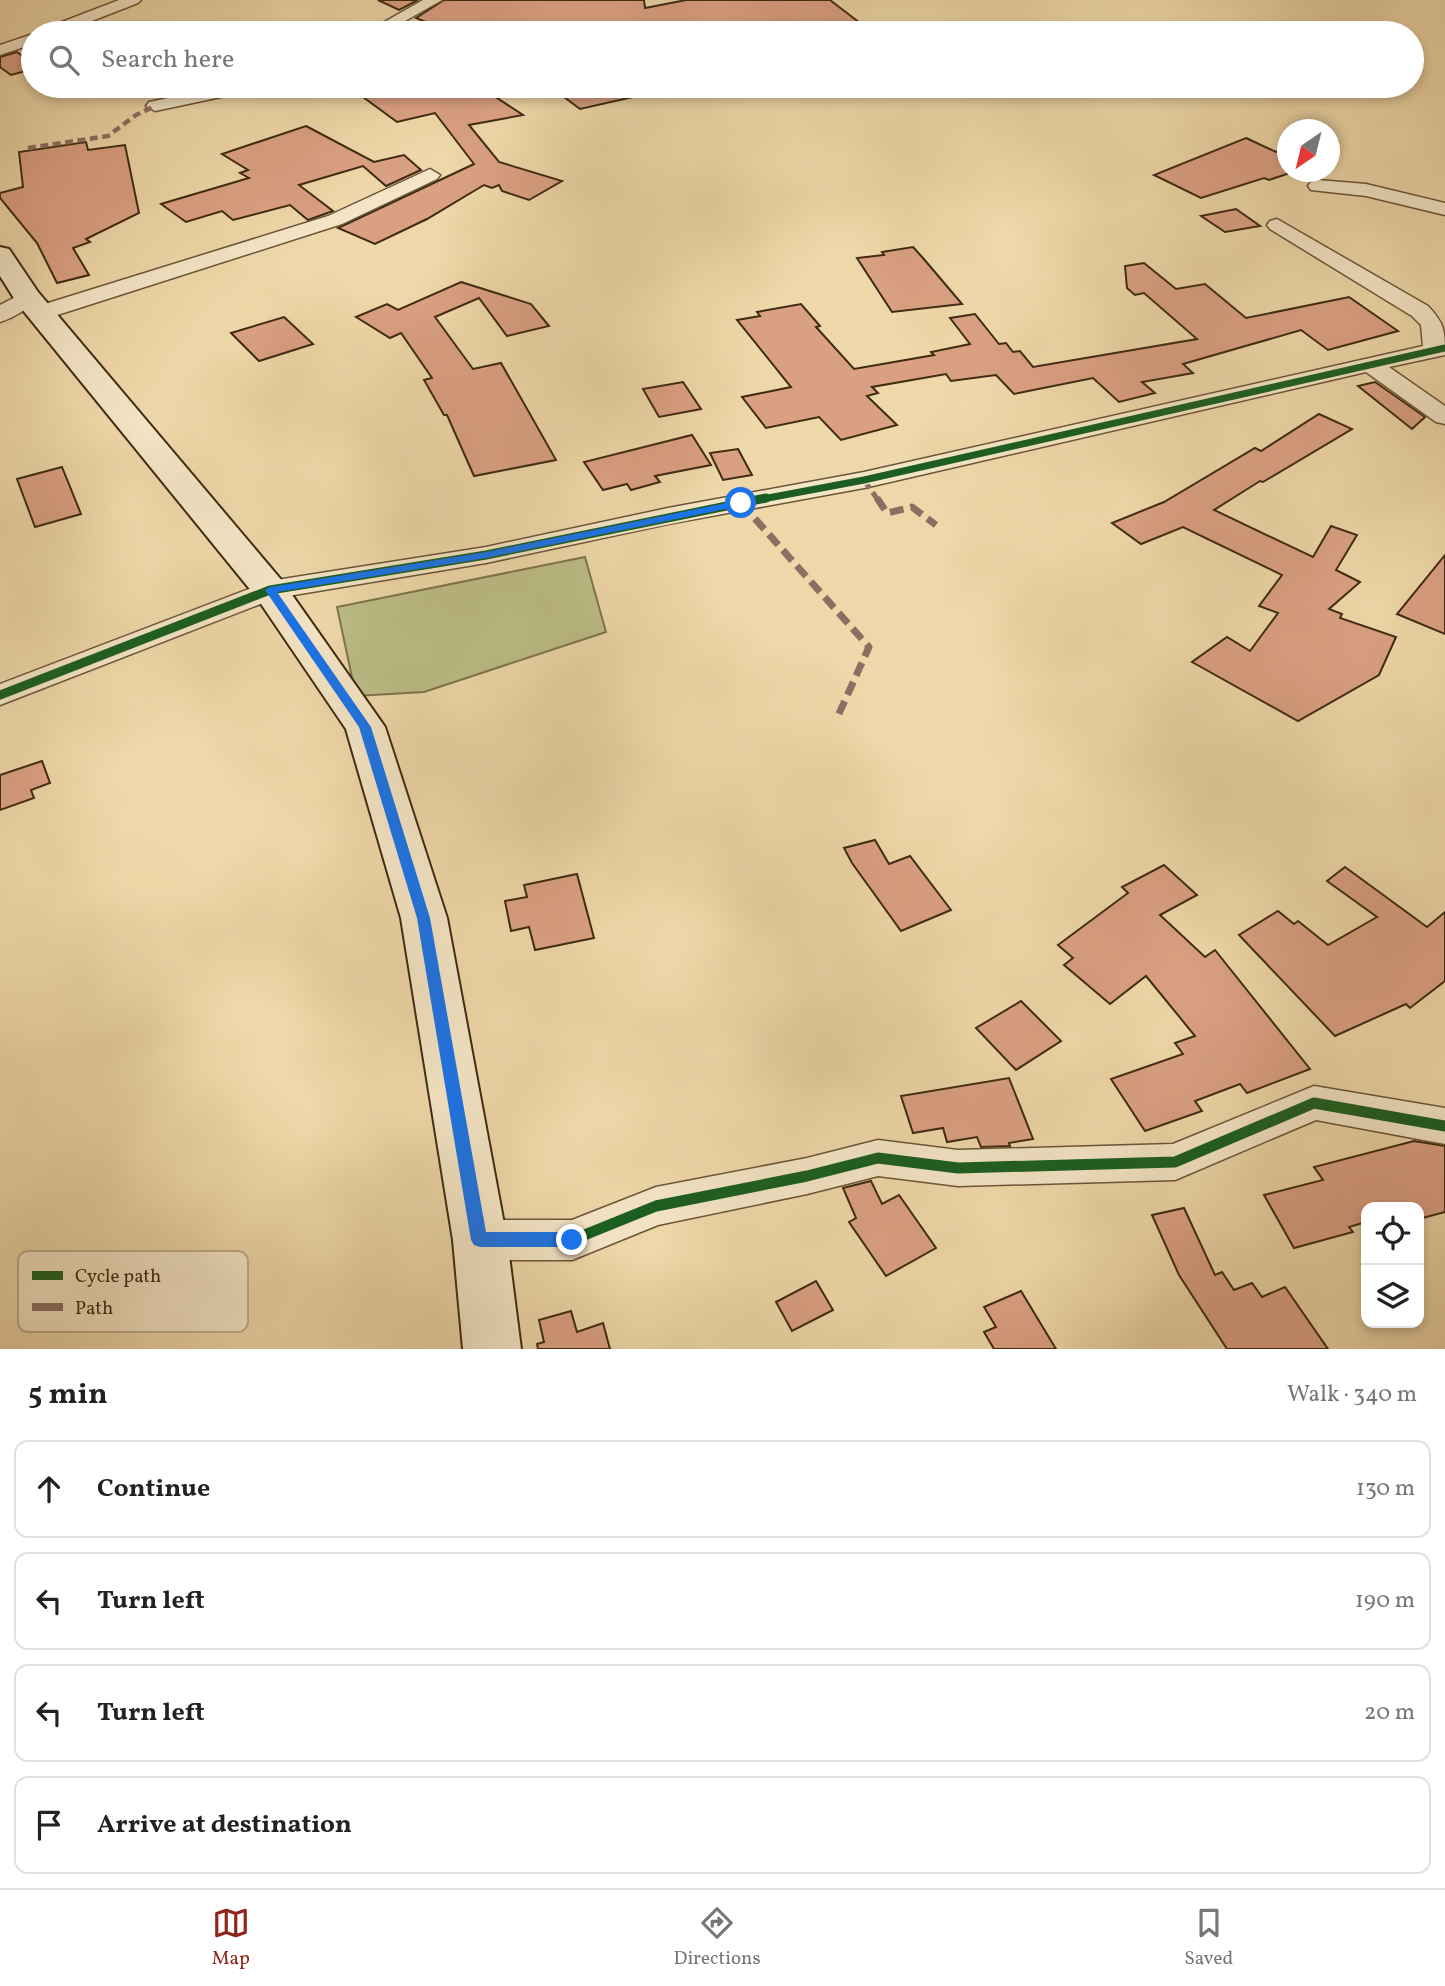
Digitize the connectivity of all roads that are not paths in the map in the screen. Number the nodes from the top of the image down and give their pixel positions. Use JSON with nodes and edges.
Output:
{"nodes":[{"id":1,"x":133,"y":0,"type":"edge"},
{"id":2,"x":434,"y":0,"type":"edge"},
{"id":3,"x":78,"y":21,"type":"edge"},
{"id":4,"x":395,"y":21,"type":"edge"},
{"id":5,"x":21,"y":43,"type":"edge"},
{"id":6,"x":0,"y":50,"type":"edge"},
{"id":7,"x":192,"y":98,"type":"edge"},
{"id":8,"x":155,"y":106,"type":"dead end"},
{"id":9,"x":430,"y":175,"type":"dead end"},
{"id":10,"x":1318,"y":186,"type":"dead end"},
{"id":11,"x":1445,"y":209,"type":"edge"},
{"id":12,"x":1277,"y":225,"type":"dead end"},
{"id":13,"x":0,"y":256,"type":"edge"},
{"id":14,"x":22,"y":308,"type":"edge"},
{"id":15,"x":1440,"y":341,"type":"edge"},
{"id":16,"x":1372,"y":366,"type":"junction"},
{"id":17,"x":1445,"y":417,"type":"edge"},
{"id":18,"x":270,"y":590,"type":"junction"},
{"id":19,"x":0,"y":695,"type":"edge"},
{"id":20,"x":1445,"y":1126,"type":"edge"},
{"id":21,"x":480,"y":1240,"type":"junction"},
{"id":22,"x":492,"y":1349,"type":"edge"}],
"edges":[{"from":1,"to":3,"type":"street"},
{"from":2,"to":4,"type":"street"},
{"from":5,"to":6,"type":"street"},
{"from":7,"to":8,"type":"street"},
{"from":9,"to":14,"type":"street"},
{"from":10,"to":11,"type":"street"},
{"from":12,"to":15,"type":"street"},
{"from":13,"to":14,"type":"main road"},
{"from":14,"to":18,"type":"main road"},
{"from":15,"to":16,"type":"street"},
{"from":16,"to":17,"type":"street"},
{"from":16,"to":18,"type":"street"},
{"from":18,"to":19,"type":"street"},
{"from":18,"to":21,"type":"main road"},
{"from":20,"to":21,"type":"street"},
{"from":21,"to":22,"type":"main road"}]}
